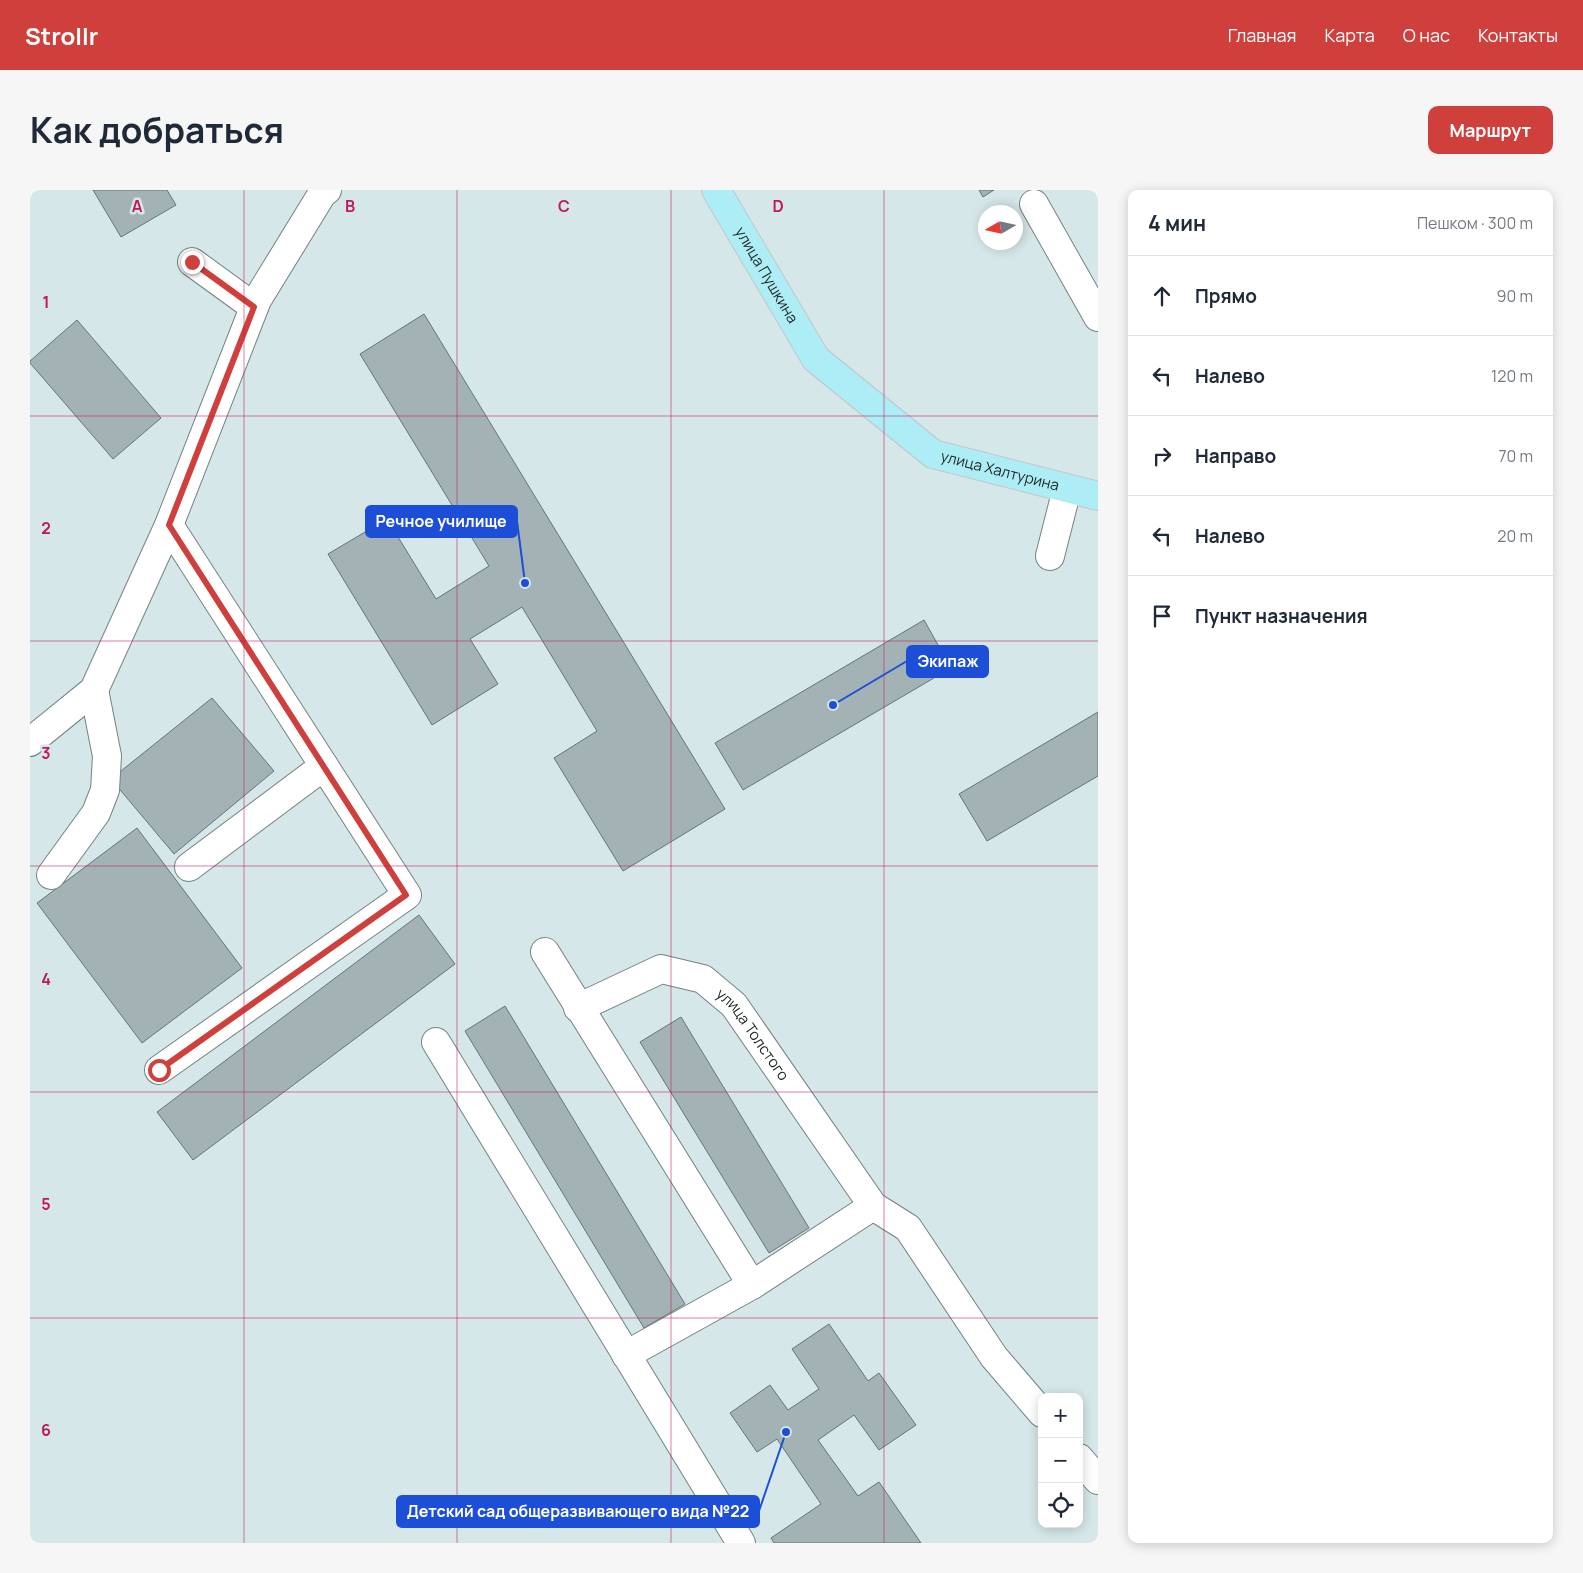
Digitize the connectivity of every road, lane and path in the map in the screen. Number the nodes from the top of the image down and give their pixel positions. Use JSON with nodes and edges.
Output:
{"nodes":[{"id":1,"x":327,"y":190,"type":"edge"},
{"id":2,"x":716,"y":190,"type":"edge"},
{"id":3,"x":1034,"y":204,"type":"dead end"},
{"id":4,"x":192,"y":262,"type":"dead end"},
{"id":5,"x":254,"y":307,"type":"junction"},
{"id":6,"x":1097,"y":310,"type":"edge"},
{"id":7,"x":816,"y":359,"type":"joint"},
{"id":8,"x":1067,"y":489,"type":"junction"},
{"id":9,"x":1098,"y":496,"type":"edge"},
{"id":10,"x":169,"y":525,"type":"junction"},
{"id":11,"x":1050,"y":556,"type":"dead end"},
{"id":12,"x":94,"y":690,"type":"junction"},
{"id":13,"x":30,"y":742,"type":"edge"},
{"id":14,"x":324,"y":766,"type":"junction"},
{"id":15,"x":189,"y":867,"type":"dead end"},
{"id":16,"x":51,"y":875,"type":"dead end"},
{"id":17,"x":545,"y":952,"type":"dead end"},
{"id":18,"x":578,"y":1008,"type":"junction"},
{"id":19,"x":436,"y":1042,"type":"dead end"},
{"id":20,"x":159,"y":1070,"type":"dead end"},
{"id":21,"x":873,"y":1206,"type":"junction"},
{"id":22,"x":752,"y":1284,"type":"junction"},
{"id":23,"x":626,"y":1355,"type":"junction"},
{"id":24,"x":1038,"y":1409,"type":"edge"},
{"id":25,"x":1083,"y":1463,"type":"edge"},
{"id":26,"x":1098,"y":1480,"type":"edge"},
{"id":27,"x":741,"y":1543,"type":"edge"}],
"edges":[{"from":1,"to":5,"type":"street"},
{"from":2,"to":7,"type":"main road","name":"улица Пушкина"},
{"from":3,"to":6,"type":"street"},
{"from":4,"to":5,"type":"street"},
{"from":5,"to":10,"type":"street"},
{"from":7,"to":8,"type":"main road","name":"улица Халтурина"},
{"from":8,"to":9,"type":"main road","name":"улица Халтурина"},
{"from":8,"to":11,"type":"street"},
{"from":10,"to":12,"type":"street"},
{"from":10,"to":14,"type":"street"},
{"from":12,"to":13,"type":"street"},
{"from":12,"to":16,"type":"street"},
{"from":14,"to":15,"type":"street"},
{"from":14,"to":20,"type":"street"},
{"from":17,"to":18,"type":"street"},
{"from":18,"to":21,"type":"street","name":"улица Толстого"},
{"from":18,"to":22,"type":"street"},
{"from":19,"to":23,"type":"street"},
{"from":21,"to":22,"type":"street"},
{"from":21,"to":24,"type":"street","name":"улица Толстого"},
{"from":22,"to":23,"type":"street"},
{"from":23,"to":27,"type":"street"},
{"from":25,"to":26,"type":"street"}]}
